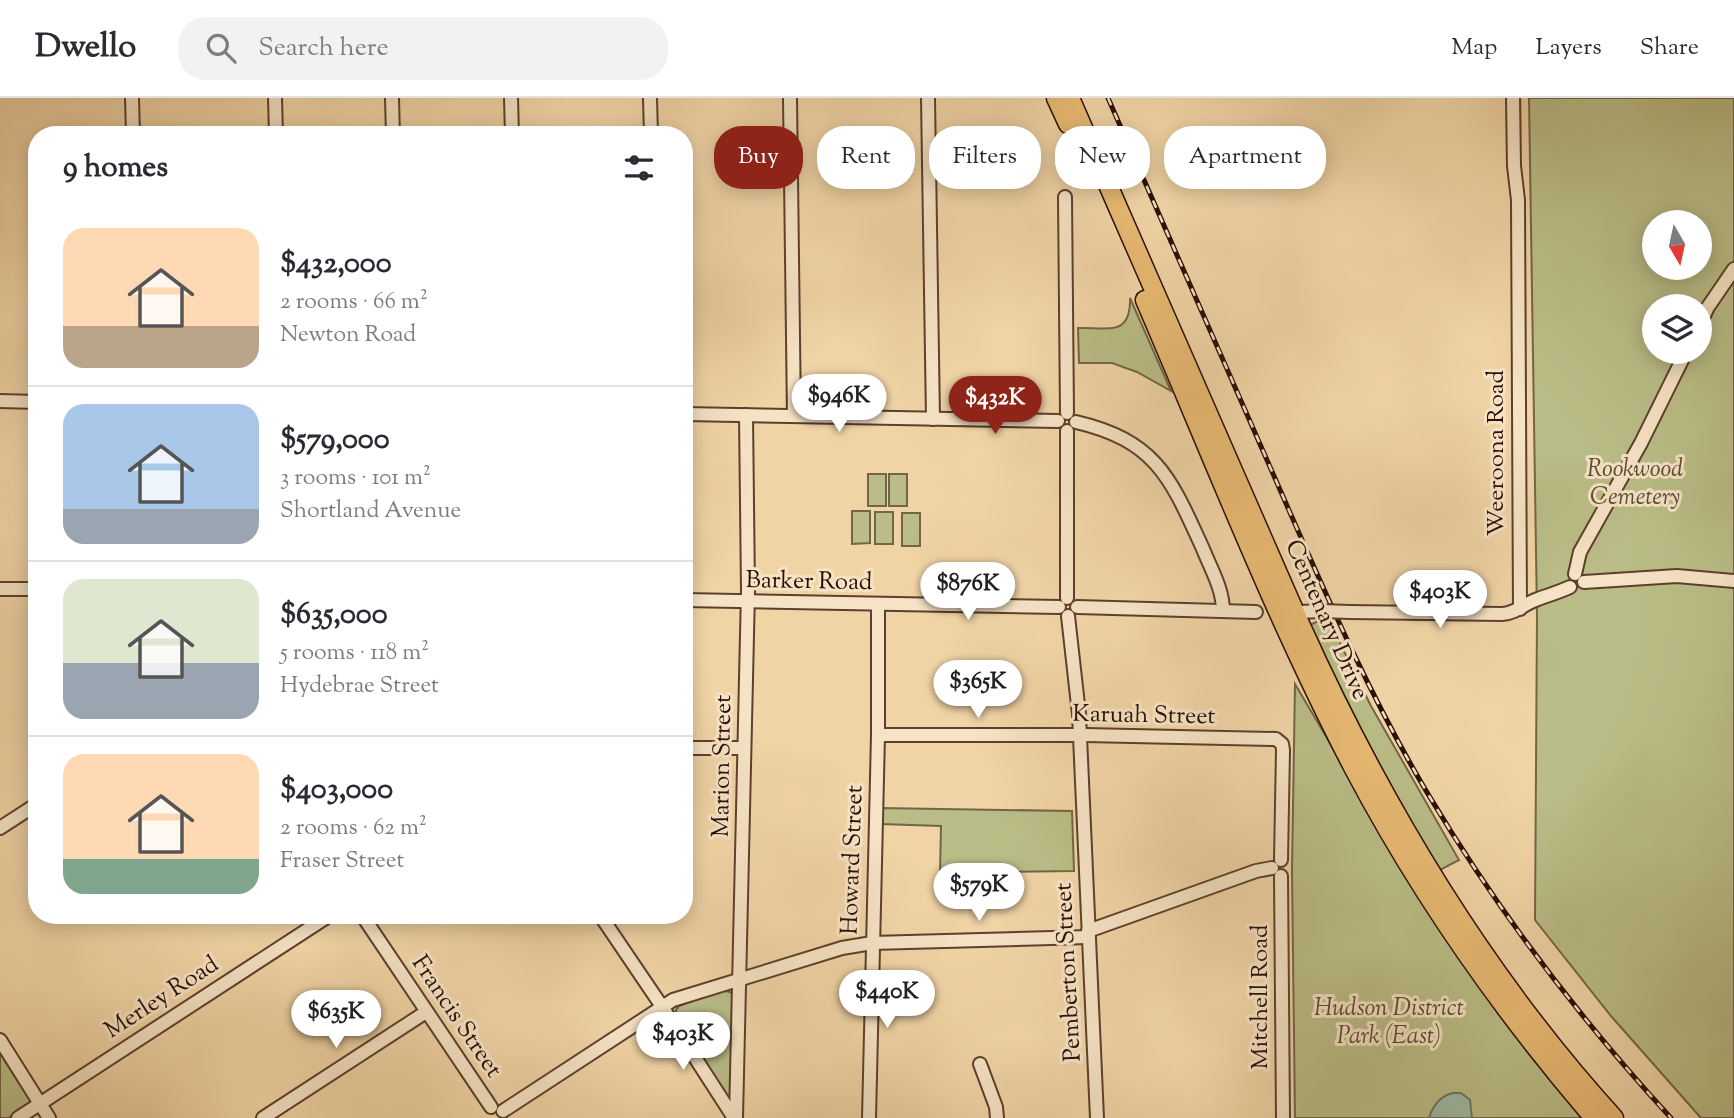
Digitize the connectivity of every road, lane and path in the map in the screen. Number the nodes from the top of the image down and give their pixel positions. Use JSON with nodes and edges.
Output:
{"nodes":[{"id":1,"x":132,"y":98,"type":"edge"},
{"id":2,"x":275,"y":98,"type":"edge"},
{"id":3,"x":392,"y":98,"type":"edge"},
{"id":4,"x":511,"y":98,"type":"edge"},
{"id":5,"x":650,"y":98,"type":"edge"},
{"id":6,"x":790,"y":98,"type":"edge"},
{"id":7,"x":928,"y":98,"type":"edge"},
{"id":8,"x":1056,"y":98,"type":"edge"},
{"id":9,"x":1070,"y":98,"type":"edge"},
{"id":10,"x":1513,"y":98,"type":"edge"},
{"id":11,"x":132,"y":126,"type":"edge"},
{"id":12,"x":276,"y":126,"type":"edge"},
{"id":13,"x":393,"y":126,"type":"edge"},
{"id":14,"x":512,"y":126,"type":"edge"},
{"id":15,"x":650,"y":126,"type":"edge"},
{"id":16,"x":1065,"y":197,"type":"dead end"},
{"id":17,"x":1734,"y":269,"type":"edge"},
{"id":18,"x":1712,"y":302,"type":"edge"},
{"id":19,"x":1680,"y":364,"type":"edge"},
{"id":20,"x":0,"y":401,"type":"edge"},
{"id":21,"x":28,"y":402,"type":"edge"},
{"id":22,"x":693,"y":414,"type":"edge"},
{"id":23,"x":746,"y":415,"type":"junction"},
{"id":24,"x":794,"y":416,"type":"junction"},
{"id":25,"x":933,"y":419,"type":"junction"},
{"id":26,"x":1067,"y":422,"type":"junction"},
{"id":27,"x":1574,"y":581,"type":"junction"},
{"id":28,"x":1734,"y":582,"type":"edge"},
{"id":29,"x":0,"y":589,"type":"edge"},
{"id":30,"x":28,"y":589,"type":"edge"},
{"id":31,"x":693,"y":600,"type":"edge"},
{"id":32,"x":747,"y":601,"type":"junction"},
{"id":33,"x":878,"y":604,"type":"junction"},
{"id":34,"x":1068,"y":607,"type":"junction"},
{"id":35,"x":1520,"y":609,"type":"junction"},
{"id":36,"x":1223,"y":611,"type":"junction"},
{"id":37,"x":1256,"y":612,"type":"dead end"},
{"id":38,"x":1288,"y":616,"type":"junction"},
{"id":39,"x":878,"y":735,"type":"junction"},
{"id":40,"x":1080,"y":736,"type":"junction"},
{"id":41,"x":1282,"y":744,"type":"joint"},
{"id":42,"x":693,"y":748,"type":"edge"},
{"id":43,"x":744,"y":748,"type":"junction"},
{"id":44,"x":28,"y":810,"type":"edge"},
{"id":45,"x":0,"y":828,"type":"edge"},
{"id":46,"x":1278,"y":868,"type":"junction"},
{"id":47,"x":316,"y":924,"type":"edge"},
{"id":48,"x":368,"y":924,"type":"edge"},
{"id":49,"x":606,"y":924,"type":"edge"},
{"id":50,"x":1088,"y":934,"type":"junction"},
{"id":51,"x":872,"y":943,"type":"junction"},
{"id":52,"x":740,"y":978,"type":"junction"},
{"id":53,"x":662,"y":1006,"type":"junction"},
{"id":54,"x":426,"y":1012,"type":"junction"},
{"id":55,"x":0,"y":1040,"type":"edge"},
{"id":56,"x":980,"y":1064,"type":"dead end"},
{"id":57,"x":40,"y":1103,"type":"junction"},
{"id":58,"x":496,"y":1114,"type":"edge"},
{"id":59,"x":18,"y":1118,"type":"edge"},
{"id":60,"x":49,"y":1118,"type":"edge"},
{"id":61,"x":263,"y":1118,"type":"edge"},
{"id":62,"x":735,"y":1118,"type":"edge"},
{"id":63,"x":869,"y":1118,"type":"edge"},
{"id":64,"x":997,"y":1118,"type":"edge"},
{"id":65,"x":1097,"y":1118,"type":"edge"},
{"id":66,"x":1283,"y":1118,"type":"edge"},
{"id":67,"x":1594,"y":1118,"type":"edge"},
{"id":68,"x":1614,"y":1118,"type":"edge"}],
"edges":[{"from":1,"to":11,"type":"street"},
{"from":2,"to":12,"type":"street"},
{"from":3,"to":13,"type":"street"},
{"from":4,"to":14,"type":"street"},
{"from":5,"to":15,"type":"street"},
{"from":6,"to":24,"type":"street"},
{"from":7,"to":25,"type":"street"},
{"from":8,"to":38,"type":"highway","name":"Centenary Drive"},
{"from":9,"to":38,"type":"highway","name":"Centenary Drive"},
{"from":10,"to":35,"type":"street","name":"Weeroona Road"},
{"from":16,"to":26,"type":"street","name":"Pemberton Street"},
{"from":17,"to":18,"type":"street"},
{"from":19,"to":27,"type":"street"},
{"from":20,"to":21,"type":"street"},
{"from":22,"to":23,"type":"street"},
{"from":23,"to":24,"type":"street"},
{"from":23,"to":32,"type":"street","name":"Marion Street"},
{"from":24,"to":25,"type":"street"},
{"from":25,"to":26,"type":"street"},
{"from":26,"to":34,"type":"street","name":"Pemberton Street"},
{"from":26,"to":36,"type":"street"},
{"from":27,"to":28,"type":"street"},
{"from":27,"to":35,"type":"street"},
{"from":29,"to":30,"type":"street"},
{"from":31,"to":32,"type":"street","name":"Barker Road"},
{"from":32,"to":33,"type":"street","name":"Barker Road"},
{"from":32,"to":43,"type":"street","name":"Marion Street"},
{"from":33,"to":34,"type":"street","name":"Barker Road"},
{"from":33,"to":39,"type":"street","name":"Howard Street"},
{"from":34,"to":36,"type":"street","name":"Barker Road"},
{"from":34,"to":40,"type":"street","name":"Pemberton Street"},
{"from":35,"to":38,"type":"street","bridge":true},
{"from":36,"to":37,"type":"street","name":"Barker Road"},
{"from":38,"to":67,"type":"highway","name":"Centenary Drive"},
{"from":38,"to":68,"type":"highway","name":"Centenary Drive"},
{"from":39,"to":40,"type":"street","name":"Karuah Street"},
{"from":39,"to":51,"type":"street","name":"Howard Street"},
{"from":40,"to":41,"type":"street","name":"Karuah Street"},
{"from":40,"to":50,"type":"street","name":"Pemberton Street"},
{"from":41,"to":46,"type":"street","name":"Mitchell Road"},
{"from":42,"to":43,"type":"street"},
{"from":43,"to":52,"type":"street","name":"Marion Street"},
{"from":44,"to":45,"type":"street"},
{"from":46,"to":50,"type":"street"},
{"from":46,"to":66,"type":"street","name":"Mitchell Road"},
{"from":47,"to":57,"type":"street","name":"Merley Road"},
{"from":48,"to":54,"type":"street","name":"Francis Street"},
{"from":49,"to":53,"type":"street"},
{"from":50,"to":51,"type":"street"},
{"from":50,"to":65,"type":"street","name":"Pemberton Street"},
{"from":51,"to":52,"type":"street"},
{"from":51,"to":63,"type":"street","name":"Howard Street"},
{"from":52,"to":53,"type":"street"},
{"from":52,"to":62,"type":"street","name":"Marion Street"},
{"from":53,"to":58,"type":"street"},
{"from":53,"to":62,"type":"street"},
{"from":54,"to":58,"type":"street","name":"Francis Street"},
{"from":54,"to":61,"type":"street"},
{"from":55,"to":57,"type":"street"},
{"from":56,"to":64,"type":"street"},
{"from":57,"to":59,"type":"street","name":"Merley Road"},
{"from":57,"to":60,"type":"street"}]}
